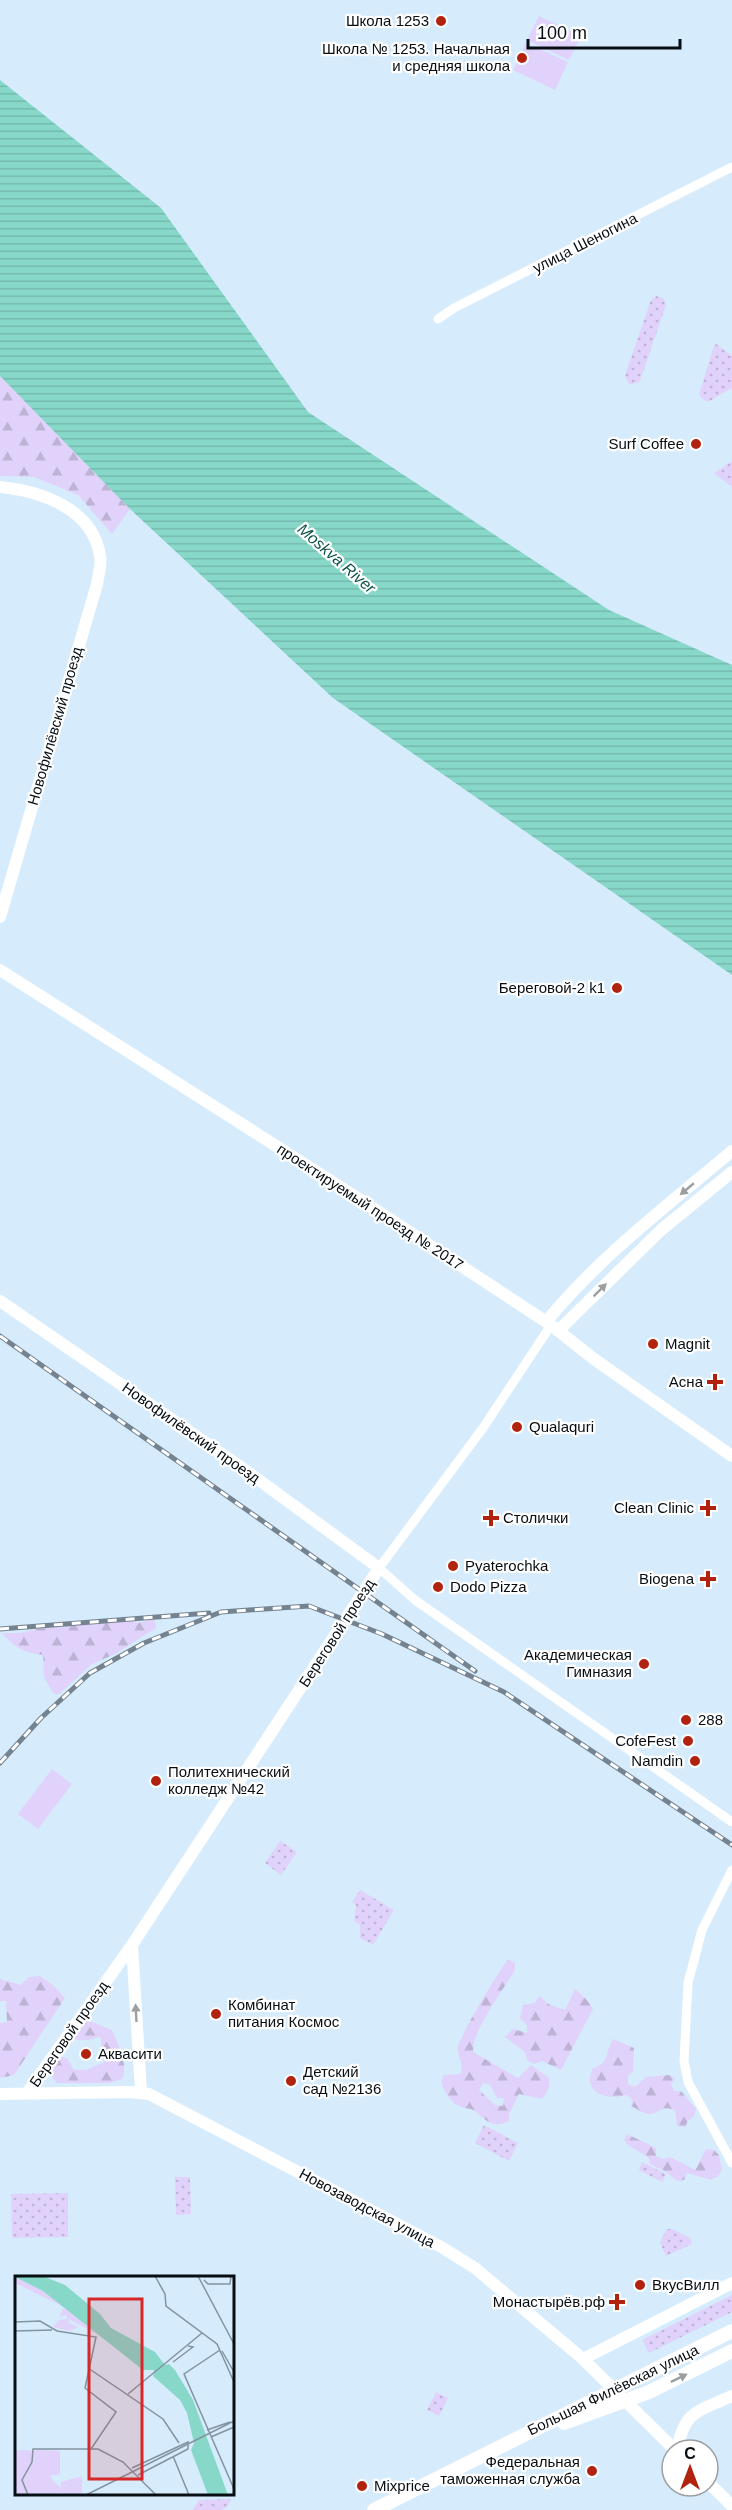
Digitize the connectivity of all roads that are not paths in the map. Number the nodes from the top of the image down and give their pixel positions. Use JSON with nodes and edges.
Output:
{"nodes":[{"id":1,"x":732,"y":167,"type":"edge"},
{"id":2,"x":438,"y":319,"type":"dead end"},
{"id":3,"x":0,"y":488,"type":"edge"},
{"id":4,"x":0,"y":917,"type":"edge"},
{"id":5,"x":0,"y":970,"type":"edge"},
{"id":6,"x":732,"y":1151,"type":"edge"},
{"id":7,"x":732,"y":1172,"type":"edge"},
{"id":8,"x":0,"y":1301,"type":"edge"},
{"id":9,"x":552,"y":1326,"type":"junction"},
{"id":10,"x":732,"y":1456,"type":"edge"},
{"id":11,"x":380,"y":1568,"type":"junction"},
{"id":12,"x":732,"y":1822,"type":"edge"},
{"id":13,"x":732,"y":1870,"type":"edge"},
{"id":14,"x":132,"y":1945,"type":"junction"},
{"id":15,"x":141,"y":2092,"type":"junction"},
{"id":16,"x":27,"y":2093,"type":"junction"},
{"id":17,"x":0,"y":2094,"type":"edge"},
{"id":18,"x":732,"y":2163,"type":"edge"},
{"id":19,"x":732,"y":2283,"type":"edge"},
{"id":20,"x":732,"y":2331,"type":"edge"},
{"id":21,"x":732,"y":2351,"type":"edge"},
{"id":22,"x":583,"y":2359,"type":"junction"},
{"id":23,"x":614,"y":2389,"type":"junction"},
{"id":24,"x":732,"y":2396,"type":"edge"},
{"id":25,"x":625,"y":2400,"type":"junction"},
{"id":26,"x":664,"y":2438,"type":"edge"},
{"id":27,"x":679,"y":2438,"type":"edge"},
{"id":28,"x":495,"y":2449,"type":"junction"},
{"id":29,"x":720,"y":2494,"type":"edge"},
{"id":30,"x":732,"y":2506,"type":"edge"},
{"id":31,"x":374,"y":2510,"type":"edge"}],
"edges":[{"from":1,"to":2,"type":"street","name":"улица Шеногина"},
{"from":3,"to":4,"type":"street","name":"Новофилёвский проезд"},
{"from":5,"to":9,"type":"street","name":"проектируемый проезд № 2017"},
{"from":6,"to":9,"type":"street","one_way":true},
{"from":9,"to":7,"type":"street","one_way":true},
{"from":8,"to":11,"type":"street","name":"Новофилёвский проезд"},
{"from":9,"to":10,"type":"street","name":"проектируемый проезд № 2017"},
{"from":9,"to":11,"type":"street","name":"Береговой проезд"},
{"from":11,"to":12,"type":"street"},
{"from":11,"to":14,"type":"street","name":"Береговой проезд"},
{"from":13,"to":18,"type":"street"},
{"from":15,"to":14,"type":"street","name":"Береговой проезд","one_way":true},
{"from":14,"to":16,"type":"street","name":"Береговой проезд"},
{"from":15,"to":16,"type":"street","name":"Новозаводская улица"},
{"from":15,"to":22,"type":"street","name":"Новозаводская улица"},
{"from":16,"to":17,"type":"street","name":"Новозаводская улица"},
{"from":19,"to":22,"type":"street"},
{"from":20,"to":23,"type":"main road","name":"Большая Филёвская улица"},
{"from":25,"to":21,"type":"main road","name":"Большая Филёвская улица","one_way":true},
{"from":22,"to":23,"type":"street","name":"Новозаводская улица"},
{"from":23,"to":25,"type":"street","name":"Новозаводская улица"},
{"from":23,"to":28,"type":"main road","name":"Большая Филёвская улица"},
{"from":24,"to":27,"type":"street"},
{"from":25,"to":26,"type":"street","name":"Новозаводская улица"},
{"from":25,"to":28,"type":"main road","name":"Большая Филёвская улица"},
{"from":28,"to":31,"type":"main road","name":"Большая Филёвская улица"},
{"from":29,"to":30,"type":"street"}]}
